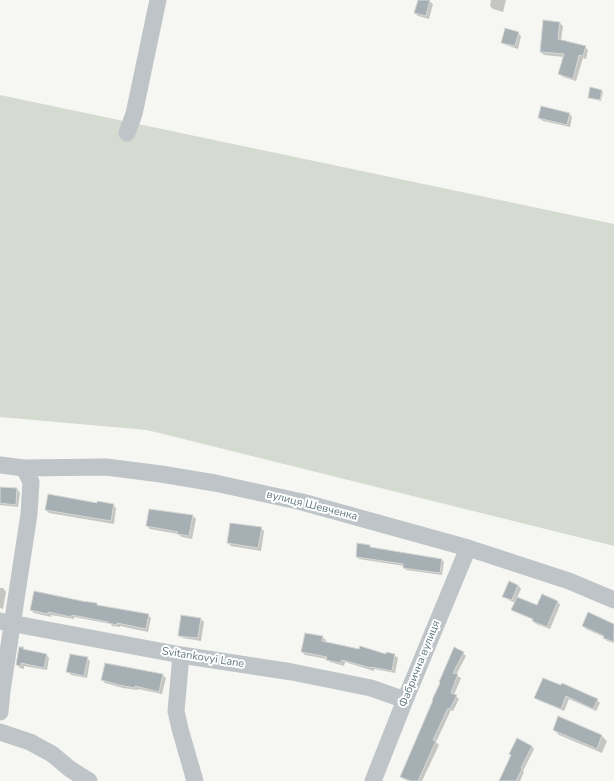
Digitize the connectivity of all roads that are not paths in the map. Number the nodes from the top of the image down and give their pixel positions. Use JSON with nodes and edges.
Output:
{"nodes":[{"id":1,"x":158,"y":0,"type":"edge"},
{"id":2,"x":127,"y":133,"type":"dead end"},
{"id":3,"x":0,"y":465,"type":"edge"},
{"id":4,"x":24,"y":468,"type":"junction"},
{"id":5,"x":468,"y":548,"type":"junction"},
{"id":6,"x":614,"y":600,"type":"edge"},
{"id":7,"x":6,"y":622,"type":"edge"},
{"id":8,"x":181,"y":655,"type":"junction"},
{"id":9,"x":405,"y":700,"type":"junction"},
{"id":10,"x":0,"y":712,"type":"edge"},
{"id":11,"x":0,"y":732,"type":"edge"},
{"id":12,"x":90,"y":781,"type":"edge"},
{"id":13,"x":195,"y":781,"type":"edge"},
{"id":14,"x":373,"y":781,"type":"edge"}],
"edges":[{"from":1,"to":2,"type":"street"},
{"from":3,"to":4,"type":"street","name":"вулиця Шевченка"},
{"from":4,"to":5,"type":"street","name":"вулиця Шевченка"},
{"from":4,"to":7,"type":"street"},
{"from":5,"to":6,"type":"street","name":"вулиця Шевченка"},
{"from":5,"to":9,"type":"street","name":"Фабрична вулиця"},
{"from":7,"to":8,"type":"street","name":"Svitankovyi Lane"},
{"from":7,"to":10,"type":"street"},
{"from":8,"to":9,"type":"street","name":"Svitankovyi Lane"},
{"from":8,"to":13,"type":"street"},
{"from":9,"to":14,"type":"street","name":"Фабрична вулиця"},
{"from":11,"to":12,"type":"street"}]}
